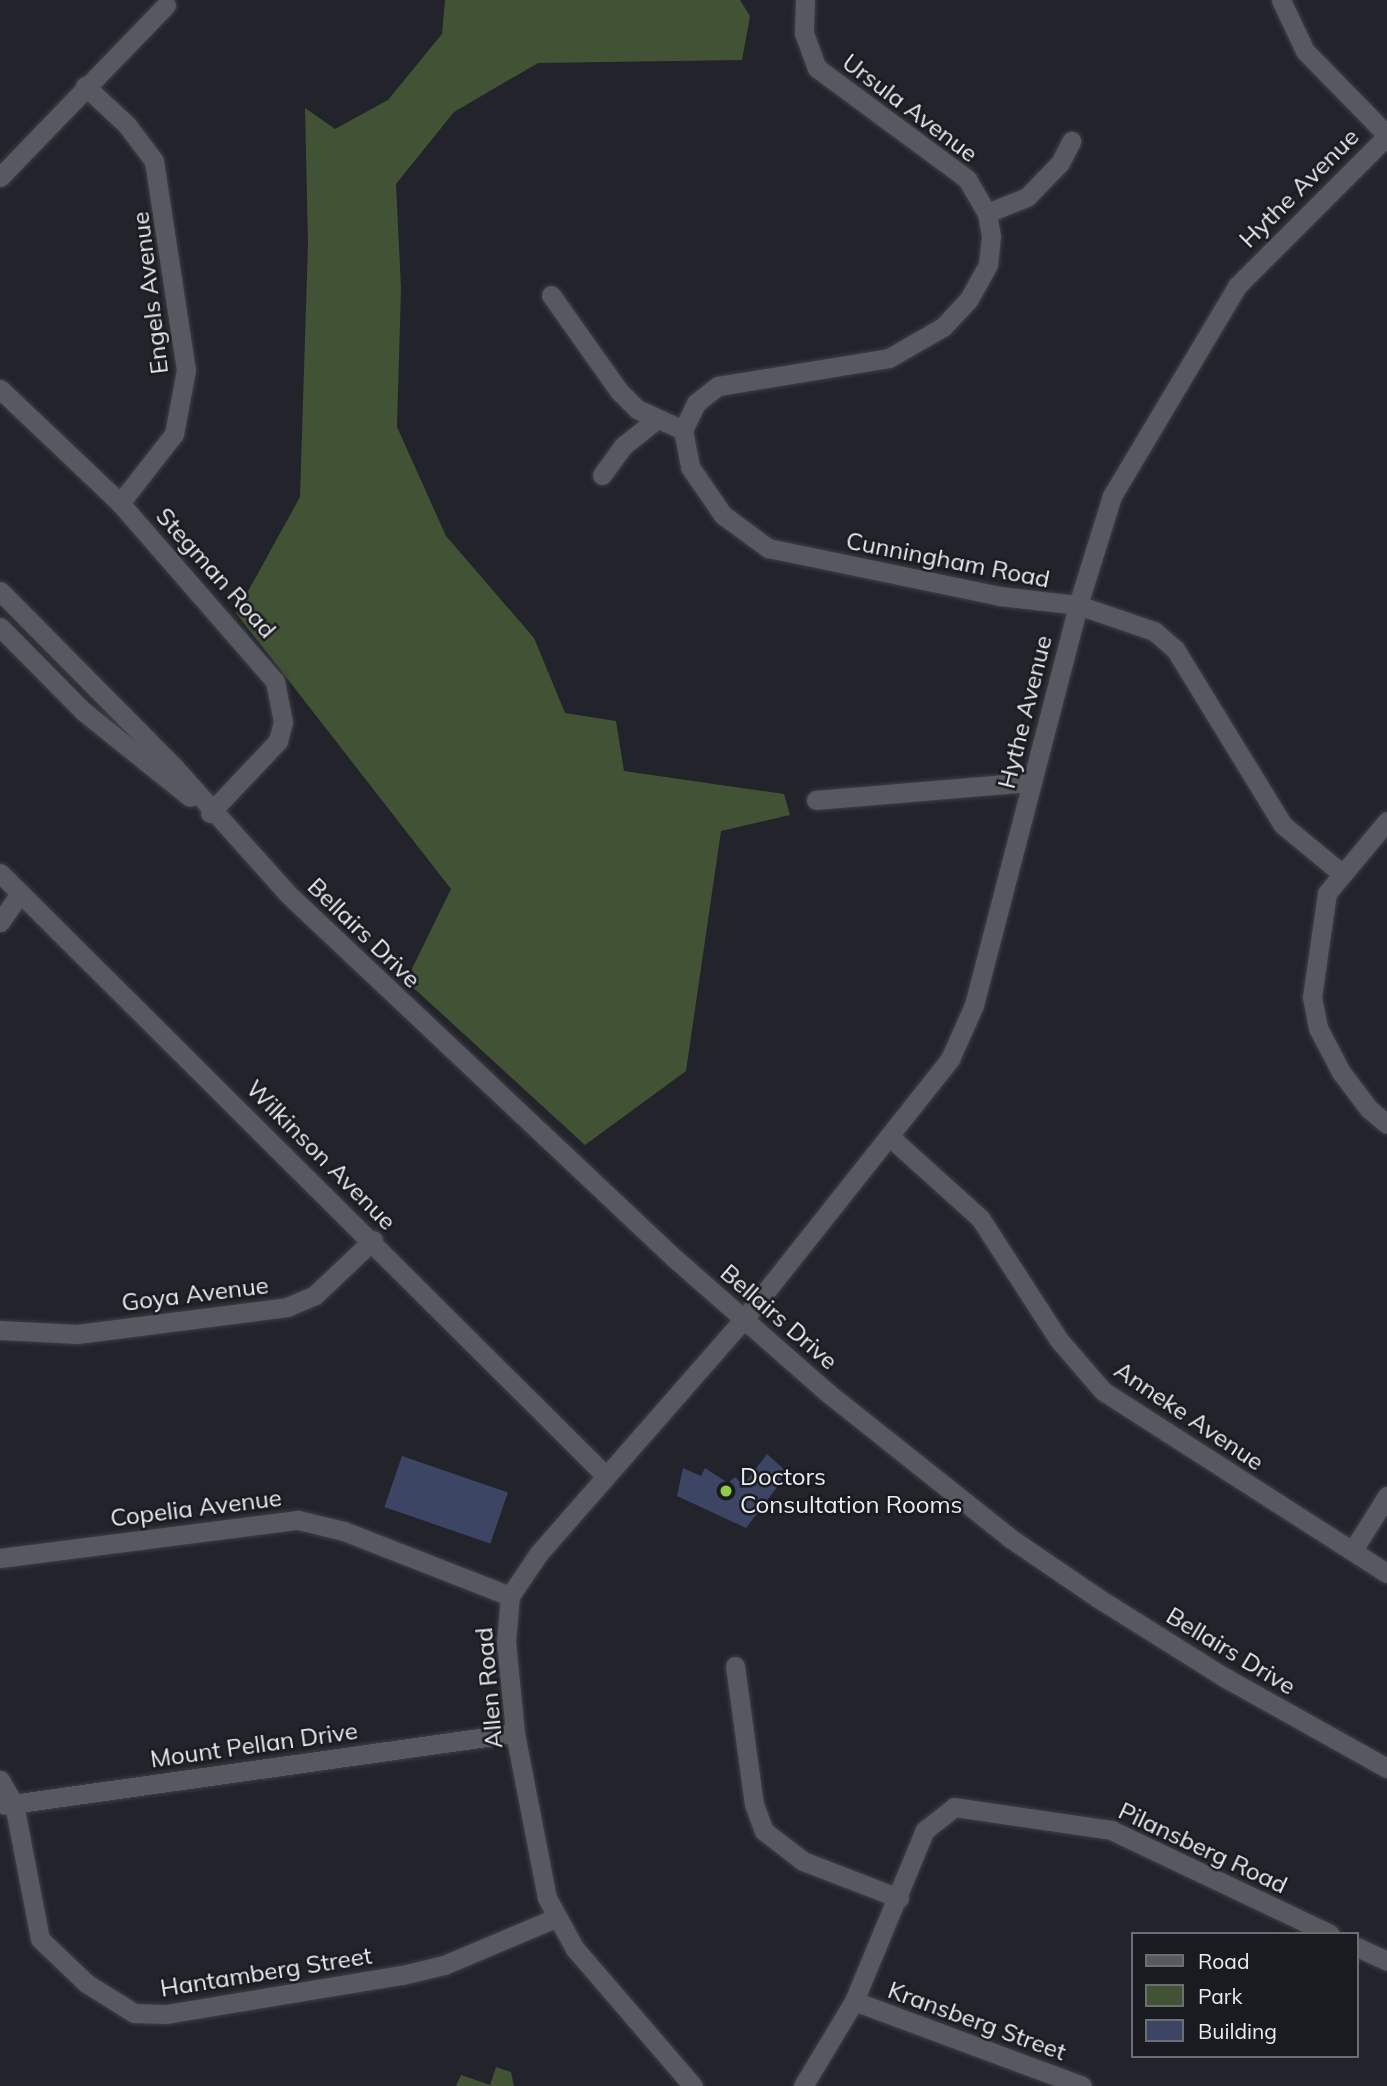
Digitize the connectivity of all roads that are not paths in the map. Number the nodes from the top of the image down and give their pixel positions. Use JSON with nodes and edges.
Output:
{"nodes":[{"id":1,"x":805,"y":0,"type":"edge"},
{"id":2,"x":1281,"y":0,"type":"edge"},
{"id":3,"x":166,"y":5,"type":"dead end"},
{"id":4,"x":85,"y":86,"type":"junction"},
{"id":5,"x":1387,"y":135,"type":"edge"},
{"id":6,"x":1071,"y":141,"type":"dead end"},
{"id":7,"x":0,"y":177,"type":"edge"},
{"id":8,"x":987,"y":213,"type":"junction"},
{"id":9,"x":551,"y":295,"type":"dead end"},
{"id":10,"x":0,"y":389,"type":"edge"},
{"id":11,"x":657,"y":419,"type":"junction"},
{"id":12,"x":683,"y":430,"type":"junction"},
{"id":13,"x":601,"y":475,"type":"dead end"},
{"id":14,"x":120,"y":503,"type":"junction"},
{"id":15,"x":0,"y":591,"type":"edge"},
{"id":16,"x":1078,"y":606,"type":"junction"},
{"id":17,"x":0,"y":627,"type":"edge"},
{"id":18,"x":1032,"y":782,"type":"junction"},
{"id":19,"x":816,"y":800,"type":"dead end"},
{"id":20,"x":210,"y":813,"type":"junction"},
{"id":21,"x":1387,"y":821,"type":"edge"},
{"id":22,"x":1340,"y":872,"type":"junction"},
{"id":23,"x":0,"y":873,"type":"edge"},
{"id":24,"x":20,"y":893,"type":"junction"},
{"id":25,"x":0,"y":922,"type":"edge"},
{"id":26,"x":1387,"y":1124,"type":"edge"},
{"id":27,"x":890,"y":1137,"type":"junction"},
{"id":28,"x":373,"y":1240,"type":"junction"},
{"id":29,"x":744,"y":1319,"type":"junction"},
{"id":30,"x":0,"y":1330,"type":"edge"},
{"id":31,"x":605,"y":1475,"type":"junction"},
{"id":32,"x":1387,"y":1496,"type":"edge"},
{"id":33,"x":1353,"y":1550,"type":"junction"},
{"id":34,"x":0,"y":1558,"type":"edge"},
{"id":35,"x":1387,"y":1573,"type":"edge"},
{"id":36,"x":510,"y":1596,"type":"junction"},
{"id":37,"x":735,"y":1666,"type":"dead end"},
{"id":38,"x":515,"y":1733,"type":"junction"},
{"id":39,"x":1387,"y":1768,"type":"edge"},
{"id":40,"x":0,"y":1780,"type":"edge"},
{"id":41,"x":7,"y":1805,"type":"edge"},
{"id":42,"x":899,"y":1898,"type":"junction"},
{"id":43,"x":555,"y":1918,"type":"junction"},
{"id":44,"x":1326,"y":1932,"type":"edge"},
{"id":45,"x":1359,"y":1948,"type":"edge"},
{"id":46,"x":1387,"y":1961,"type":"edge"},
{"id":47,"x":854,"y":2001,"type":"junction"},
{"id":48,"x":692,"y":2086,"type":"edge"},
{"id":49,"x":803,"y":2086,"type":"edge"},
{"id":50,"x":1082,"y":2086,"type":"edge"}],
"edges":[{"from":1,"to":8,"type":"street","name":"Ursula Avenue"},
{"from":2,"to":5,"type":"street"},
{"from":3,"to":4,"type":"street"},
{"from":4,"to":7,"type":"street"},
{"from":4,"to":14,"type":"street","name":"Engels Avenue"},
{"from":5,"to":16,"type":"street","name":"Hythe Avenue"},
{"from":6,"to":8,"type":"street"},
{"from":8,"to":12,"type":"street"},
{"from":9,"to":11,"type":"street"},
{"from":10,"to":14,"type":"street","name":"Stegman Road"},
{"from":11,"to":12,"type":"street"},
{"from":11,"to":13,"type":"street"},
{"from":12,"to":16,"type":"street","name":"Cunningham Road"},
{"from":14,"to":20,"type":"street","name":"Stegman Road"},
{"from":15,"to":20,"type":"street"},
{"from":16,"to":18,"type":"street","name":"Hythe Avenue"},
{"from":16,"to":22,"type":"street","name":"Cunningham Road"},
{"from":17,"to":20,"type":"street"},
{"from":18,"to":19,"type":"street"},
{"from":18,"to":27,"type":"street","name":"Hythe Avenue"},
{"from":20,"to":29,"type":"street","name":"Bellairs Drive"},
{"from":21,"to":22,"type":"street"},
{"from":22,"to":26,"type":"street"},
{"from":23,"to":24,"type":"street","name":"Wilkinson Avenue"},
{"from":24,"to":25,"type":"street"},
{"from":24,"to":28,"type":"street","name":"Wilkinson Avenue"},
{"from":27,"to":29,"type":"street","name":"Hythe Avenue"},
{"from":27,"to":33,"type":"street","name":"Anneke Avenue"},
{"from":28,"to":30,"type":"street","name":"Goya Avenue"},
{"from":28,"to":31,"type":"street","name":"Wilkinson Avenue"},
{"from":29,"to":31,"type":"street","name":"Allen Road"},
{"from":29,"to":39,"type":"street","name":"Bellairs Drive"},
{"from":31,"to":36,"type":"street","name":"Allen Road"},
{"from":32,"to":33,"type":"street"},
{"from":33,"to":35,"type":"street","name":"Anneke Avenue"},
{"from":34,"to":36,"type":"street","name":"Copelia Avenue"},
{"from":36,"to":38,"type":"street","name":"Allen Road"},
{"from":37,"to":42,"type":"street"},
{"from":38,"to":41,"type":"street","name":"Mount Pellan Drive"},
{"from":38,"to":43,"type":"street","name":"Allen Road"},
{"from":40,"to":41,"type":"street","name":"Hantamberg Street"},
{"from":41,"to":43,"type":"street","name":"Hantamberg Street"},
{"from":42,"to":44,"type":"street","name":"Pilansberg Road"},
{"from":42,"to":47,"type":"street","name":"Pilansberg Road"},
{"from":43,"to":48,"type":"street","name":"Allen Road"},
{"from":45,"to":46,"type":"street"},
{"from":47,"to":49,"type":"street","name":"Pilansberg Road"},
{"from":47,"to":50,"type":"street","name":"Kransberg Street"}]}
